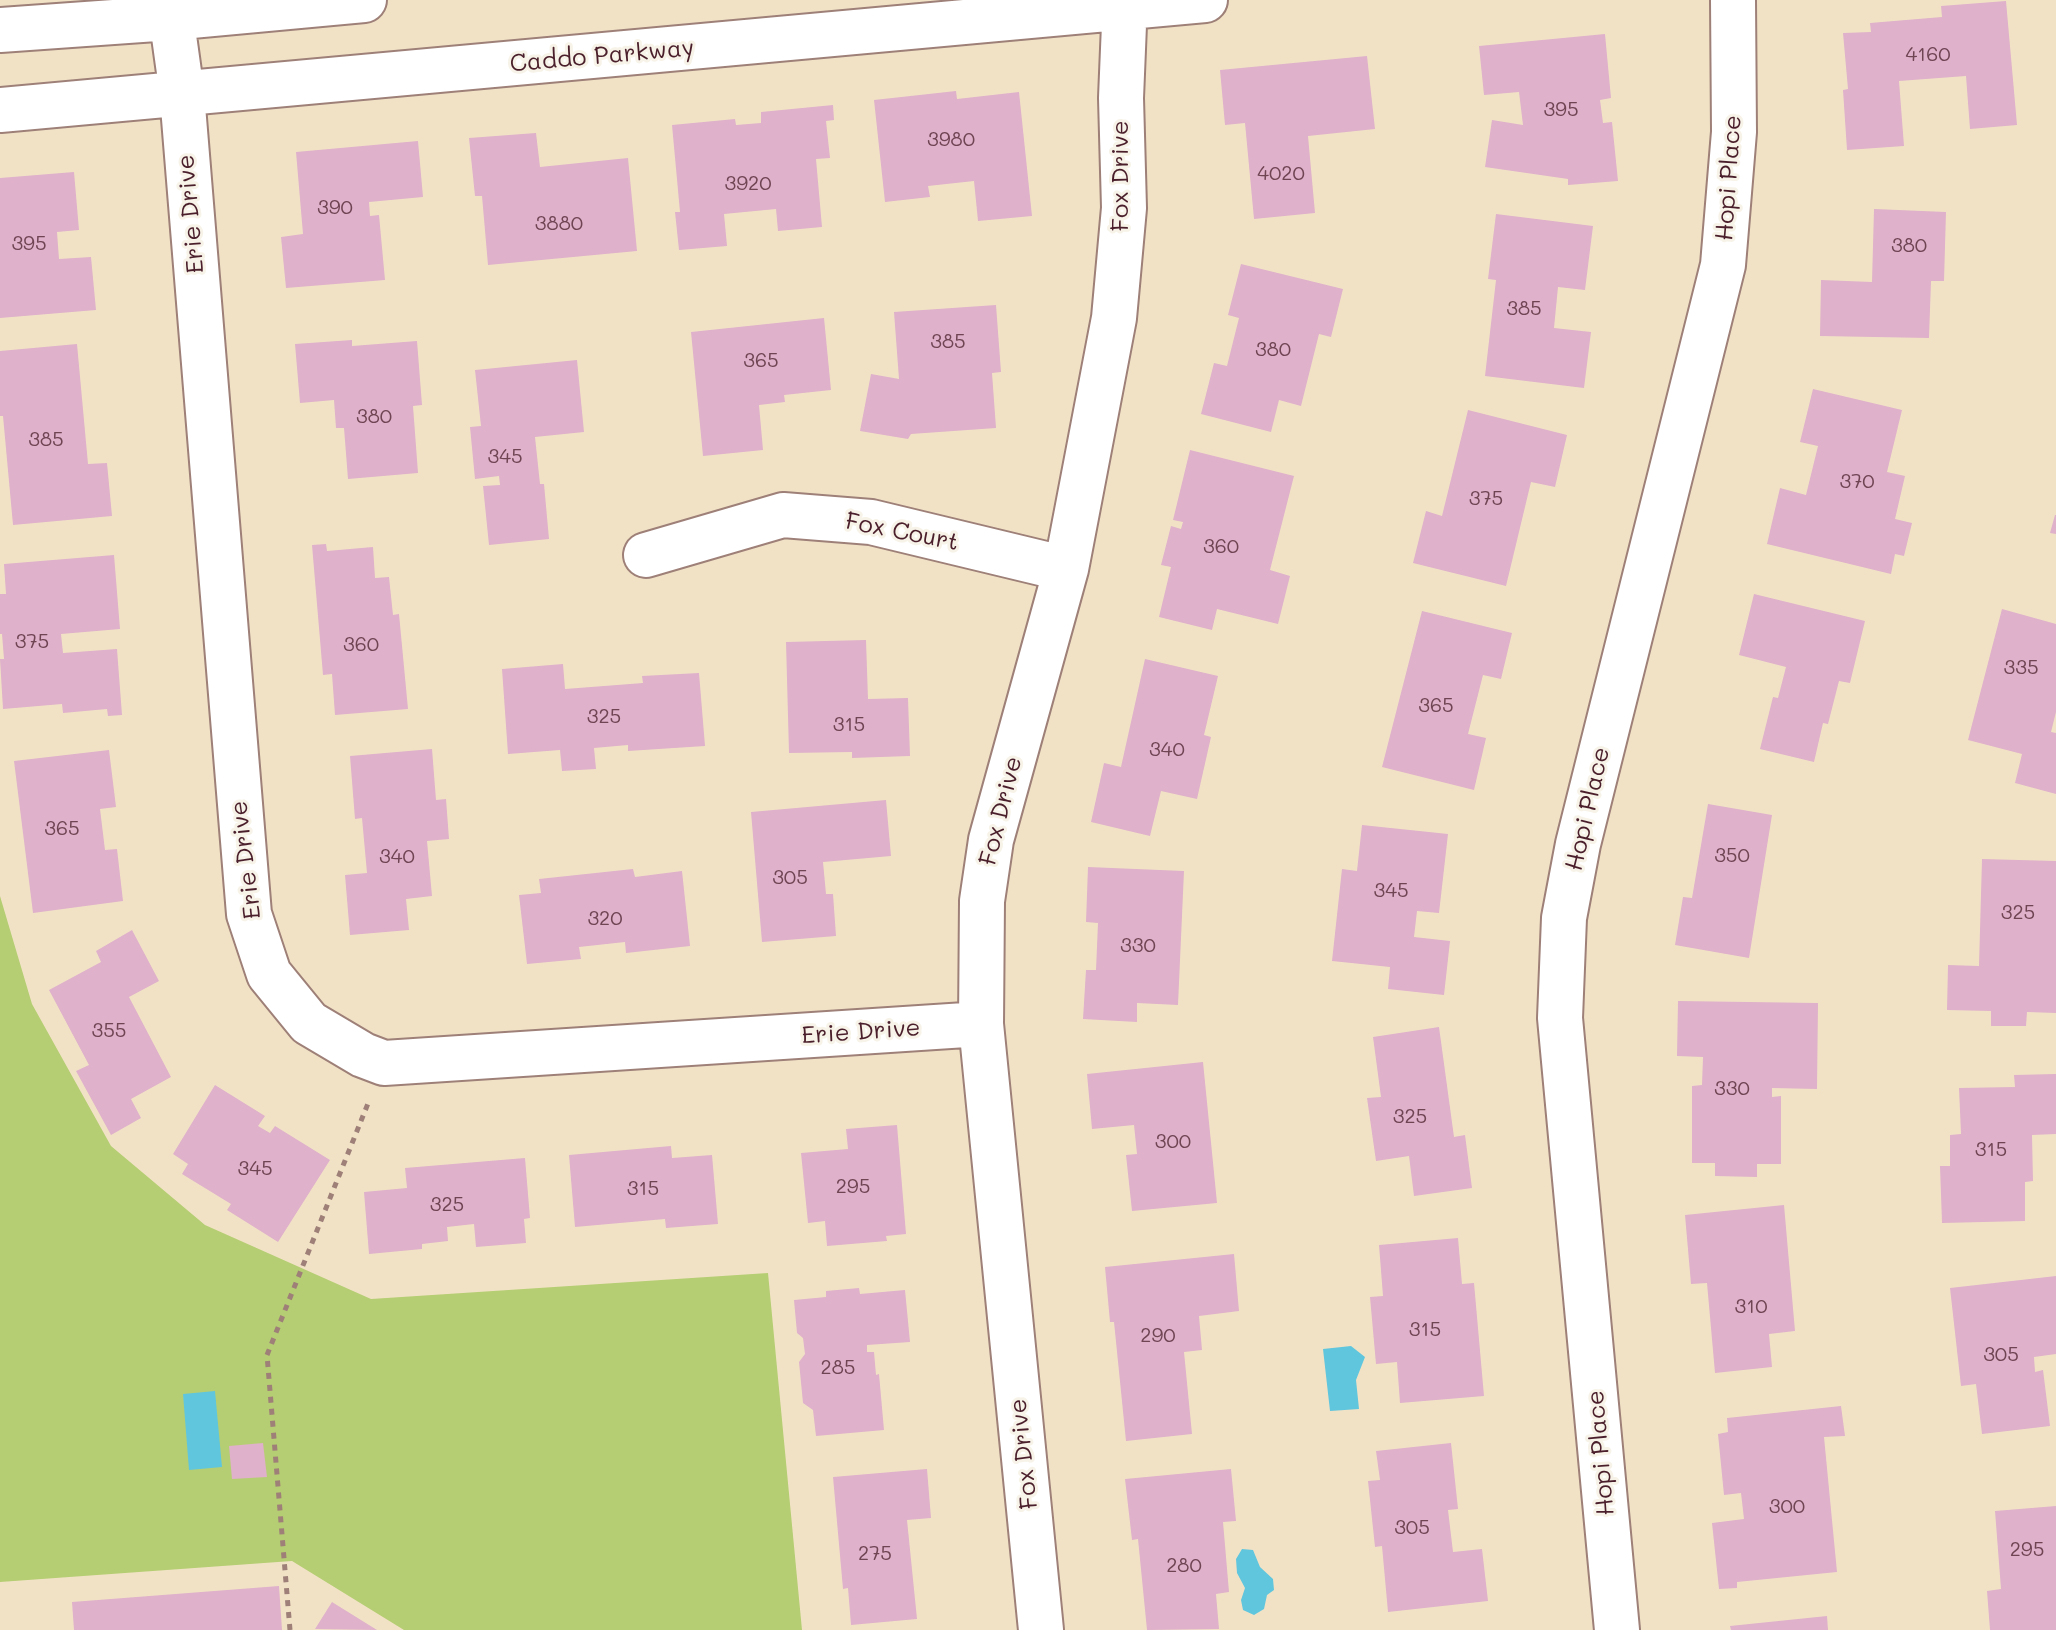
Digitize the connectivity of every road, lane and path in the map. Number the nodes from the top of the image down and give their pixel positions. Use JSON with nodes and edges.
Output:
{"nodes":[{"id":1,"x":364,"y":0,"type":"edge"},
{"id":2,"x":1205,"y":0,"type":"edge"},
{"id":3,"x":1733,"y":0,"type":"edge"},
{"id":4,"x":1126,"y":4,"type":"edge"},
{"id":5,"x":169,"y":9,"type":"edge"},
{"id":6,"x":0,"y":30,"type":"edge"},
{"id":7,"x":182,"y":94,"type":"junction"},
{"id":8,"x":0,"y":110,"type":"edge"},
{"id":9,"x":646,"y":555,"type":"dead end"},
{"id":10,"x":1066,"y":569,"type":"junction"},
{"id":11,"x":981,"y":1024,"type":"junction"},
{"id":12,"x":384,"y":1063,"type":"junction"},
{"id":13,"x":290,"y":1630,"type":"edge"},
{"id":14,"x":1041,"y":1630,"type":"edge"},
{"id":15,"x":1617,"y":1630,"type":"edge"}],
"edges":[{"from":1,"to":5,"type":"street"},
{"from":2,"to":4,"type":"street","name":"Caddo Parkway"},
{"from":3,"to":15,"type":"street","name":"Hopi Place"},
{"from":4,"to":7,"type":"street","name":"Caddo Parkway"},
{"from":4,"to":10,"type":"street","name":"Fox Drive"},
{"from":5,"to":6,"type":"street"},
{"from":5,"to":7,"type":"street","name":"Erie Drive"},
{"from":7,"to":8,"type":"street","name":"Caddo Parkway"},
{"from":7,"to":12,"type":"street","name":"Erie Drive"},
{"from":9,"to":10,"type":"street","name":"Fox Court"},
{"from":10,"to":11,"type":"street","name":"Fox Drive"},
{"from":11,"to":12,"type":"street","name":"Erie Drive"},
{"from":11,"to":14,"type":"street","name":"Fox Drive"},
{"from":12,"to":13,"type":"path"}]}
